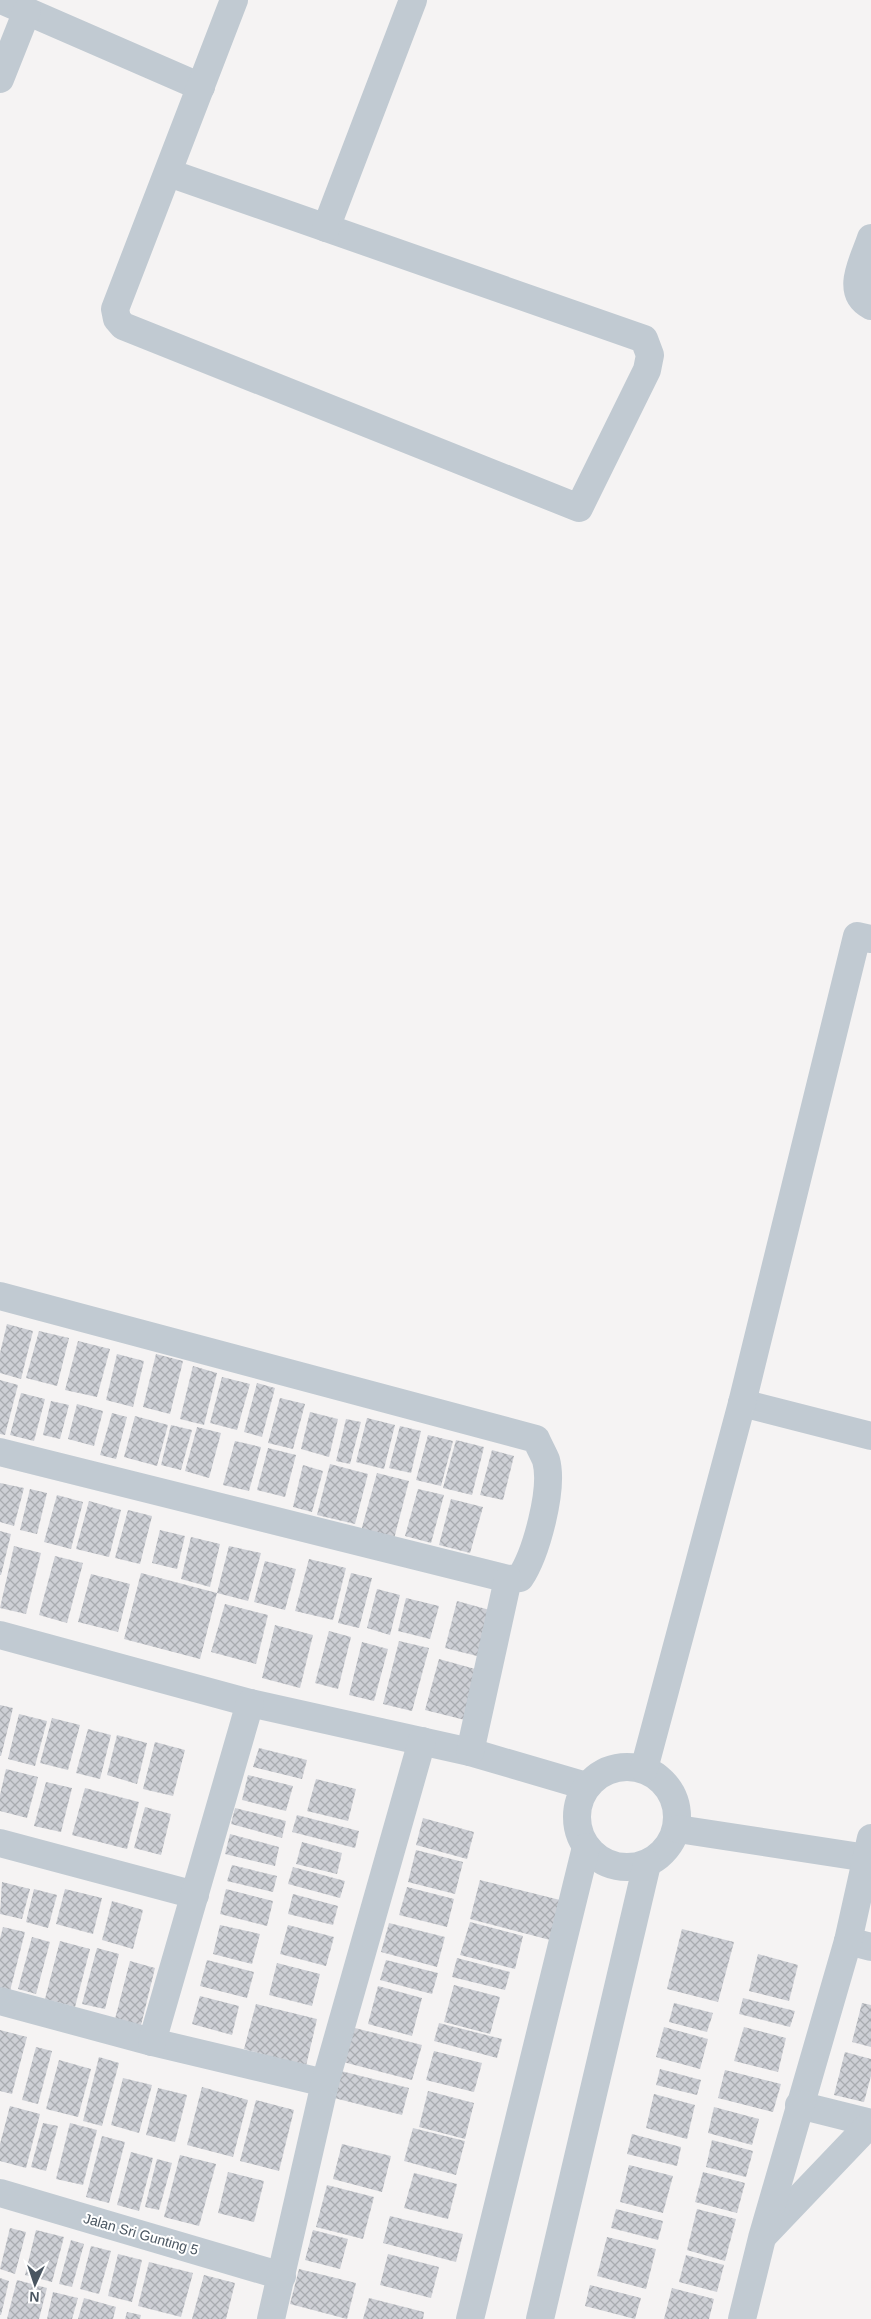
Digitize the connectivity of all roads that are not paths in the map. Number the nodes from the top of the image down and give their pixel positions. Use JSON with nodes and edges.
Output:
{"nodes":[{"id":1,"x":1,"y":0,"type":"edge"},
{"id":2,"x":234,"y":0,"type":"edge"},
{"id":3,"x":413,"y":0,"type":"edge"},
{"id":4,"x":27,"y":12,"type":"junction"},
{"id":5,"x":0,"y":79,"type":"edge"},
{"id":6,"x":201,"y":87,"type":"junction"},
{"id":7,"x":169,"y":173,"type":"junction"},
{"id":8,"x":326,"y":228,"type":"junction"},
{"id":9,"x":871,"y":238,"type":"edge"},
{"id":10,"x":871,"y":306,"type":"edge"},
{"id":11,"x":871,"y":939,"type":"edge"},
{"id":12,"x":0,"y":1296,"type":"edge"},
{"id":13,"x":742,"y":1403,"type":"junction"},
{"id":14,"x":871,"y":1436,"type":"edge"},
{"id":15,"x":0,"y":1452,"type":"edge"},
{"id":16,"x":508,"y":1579,"type":"junction"},
{"id":17,"x":0,"y":1635,"type":"edge"},
{"id":18,"x":250,"y":1703,"type":"junction"},
{"id":19,"x":422,"y":1741,"type":"junction"},
{"id":20,"x":470,"y":1752,"type":"junction"},
{"id":21,"x":644,"y":1769,"type":"junction"},
{"id":22,"x":586,"y":1786,"type":"junction"},
{"id":23,"x":678,"y":1829,"type":"junction"},
{"id":24,"x":0,"y":1843,"type":"edge"},
{"id":25,"x":586,"y":1847,"type":"junction"},
{"id":26,"x":869,"y":1848,"type":"edge"},
{"id":27,"x":647,"y":1864,"type":"junction"},
{"id":28,"x":195,"y":1895,"type":"junction"},
{"id":29,"x":859,"y":1944,"type":"edge"},
{"id":30,"x":0,"y":2001,"type":"edge"},
{"id":31,"x":152,"y":2042,"type":"junction"},
{"id":32,"x":325,"y":2083,"type":"junction"},
{"id":33,"x":799,"y":2105,"type":"junction"},
{"id":34,"x":871,"y":2123,"type":"edge"},
{"id":35,"x":0,"y":2193,"type":"edge"},
{"id":36,"x":762,"y":2238,"type":"junction"},
{"id":37,"x":282,"y":2276,"type":"junction"},
{"id":38,"x":271,"y":2319,"type":"edge"},
{"id":39,"x":470,"y":2319,"type":"edge"},
{"id":40,"x":540,"y":2319,"type":"edge"},
{"id":41,"x":742,"y":2319,"type":"edge"}],
"edges":[{"from":1,"to":4,"type":"street"},
{"from":2,"to":6,"type":"street"},
{"from":3,"to":8,"type":"street"},
{"from":4,"to":5,"type":"street"},
{"from":4,"to":6,"type":"street"},
{"from":6,"to":7,"type":"street"},
{"from":7,"to":8,"type":"street"},
{"from":7,"to":8,"type":"street"},
{"from":9,"to":10,"type":"street"},
{"from":11,"to":13,"type":"street"},
{"from":12,"to":16,"type":"street"},
{"from":13,"to":14,"type":"street"},
{"from":13,"to":21,"type":"street"},
{"from":15,"to":16,"type":"street"},
{"from":16,"to":20,"type":"street"},
{"from":17,"to":18,"type":"street"},
{"from":18,"to":19,"type":"street"},
{"from":18,"to":28,"type":"street"},
{"from":19,"to":20,"type":"street"},
{"from":19,"to":32,"type":"street"},
{"from":20,"to":22,"type":"street"},
{"from":21,"to":22,"type":"street"},
{"from":21,"to":23,"type":"street"},
{"from":22,"to":25,"type":"street"},
{"from":23,"to":26,"type":"street"},
{"from":23,"to":27,"type":"street"},
{"from":24,"to":28,"type":"street"},
{"from":25,"to":27,"type":"street"},
{"from":25,"to":39,"type":"street"},
{"from":26,"to":29,"type":"street"},
{"from":27,"to":40,"type":"street"},
{"from":28,"to":31,"type":"street"},
{"from":29,"to":33,"type":"street"},
{"from":30,"to":31,"type":"street"},
{"from":31,"to":32,"type":"street"},
{"from":32,"to":37,"type":"street"},
{"from":33,"to":34,"type":"street"},
{"from":33,"to":36,"type":"street"},
{"from":34,"to":36,"type":"street"},
{"from":35,"to":37,"type":"street","name":"Jalan Sri Gunting 5"},
{"from":36,"to":41,"type":"street"},
{"from":37,"to":38,"type":"street"}]}
